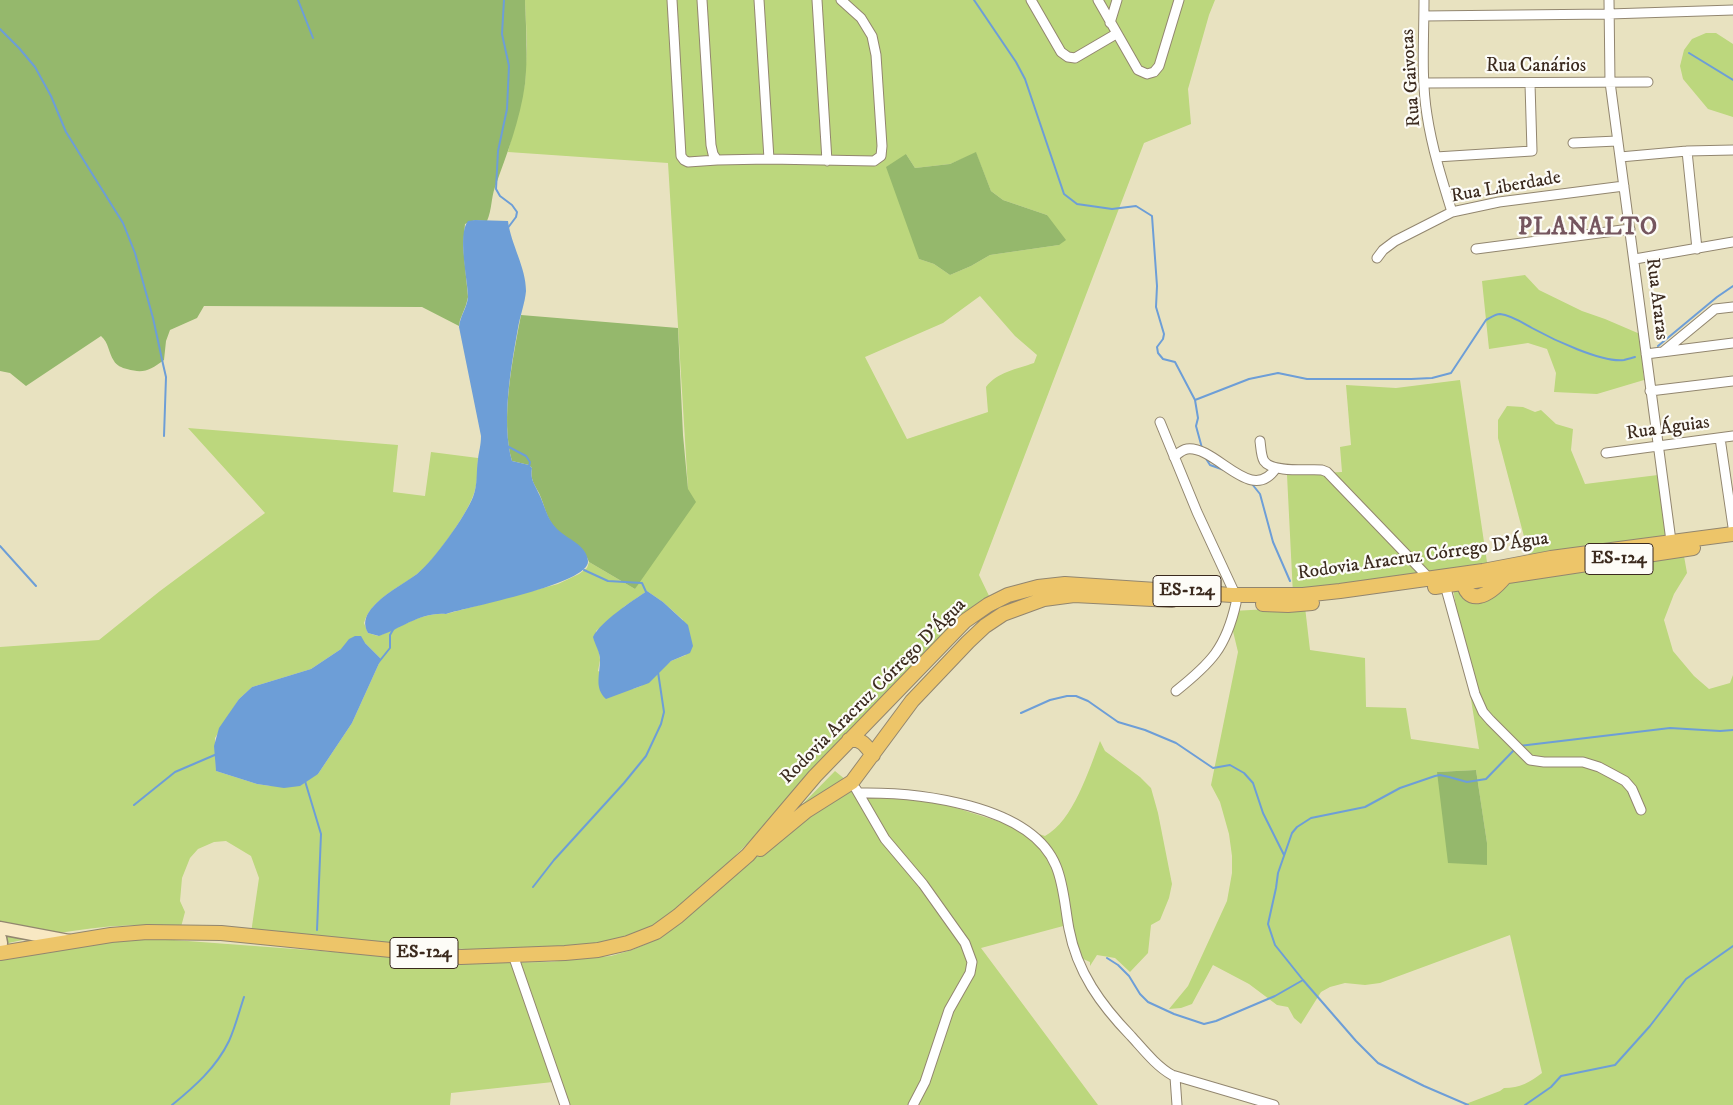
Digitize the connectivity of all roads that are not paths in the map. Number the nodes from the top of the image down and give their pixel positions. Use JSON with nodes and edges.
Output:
{"nodes":[{"id":1,"x":672,"y":0,"type":"edge"},
{"id":2,"x":702,"y":0,"type":"edge"},
{"id":3,"x":759,"y":0,"type":"edge"},
{"id":4,"x":817,"y":0,"type":"edge"},
{"id":5,"x":841,"y":0,"type":"edge"},
{"id":6,"x":1031,"y":0,"type":"edge"},
{"id":7,"x":1098,"y":0,"type":"edge"},
{"id":8,"x":1118,"y":0,"type":"edge"},
{"id":9,"x":1179,"y":0,"type":"edge"},
{"id":10,"x":1424,"y":0,"type":"edge"},
{"id":11,"x":1609,"y":0,"type":"edge"},
{"id":12,"x":1733,"y":10,"type":"edge"},
{"id":13,"x":1610,"y":14,"type":"junction"},
{"id":14,"x":1424,"y":16,"type":"junction"},
{"id":15,"x":1110,"y":23,"type":"junction"},
{"id":16,"x":1116,"y":34,"type":"junction"},
{"id":17,"x":1610,"y":82,"type":"junction"},
{"id":18,"x":1648,"y":82,"type":"dead end"},
{"id":19,"x":1424,"y":83,"type":"junction"},
{"id":20,"x":1530,"y":84,"type":"junction"},
{"id":21,"x":1617,"y":141,"type":"junction"},
{"id":22,"x":1573,"y":143,"type":"dead end"},
{"id":23,"x":1733,"y":150,"type":"edge"},
{"id":24,"x":1687,"y":151,"type":"junction"},
{"id":25,"x":1436,"y":157,"type":"junction"},
{"id":26,"x":1620,"y":157,"type":"junction"},
{"id":27,"x":769,"y":159,"type":"junction"},
{"id":28,"x":717,"y":160,"type":"junction"},
{"id":29,"x":827,"y":160,"type":"junction"},
{"id":30,"x":1624,"y":186,"type":"junction"},
{"id":31,"x":1452,"y":212,"type":"junction"},
{"id":32,"x":1630,"y":229,"type":"junction"},
{"id":33,"x":1733,"y":242,"type":"edge"},
{"id":34,"x":1476,"y":249,"type":"dead end"},
{"id":35,"x":1697,"y":249,"type":"junction"},
{"id":36,"x":1377,"y":258,"type":"dead end"},
{"id":37,"x":1635,"y":259,"type":"junction"},
{"id":38,"x":1733,"y":306,"type":"edge"},
{"id":39,"x":1733,"y":343,"type":"edge"},
{"id":40,"x":1664,"y":351,"type":"junction"},
{"id":41,"x":1646,"y":354,"type":"junction"},
{"id":42,"x":1733,"y":381,"type":"edge"},
{"id":43,"x":1650,"y":391,"type":"junction"},
{"id":44,"x":1160,"y":422,"type":"dead end"},
{"id":45,"x":1733,"y":436,"type":"edge"},
{"id":46,"x":1720,"y":438,"type":"junction"},
{"id":47,"x":1260,"y":441,"type":"dead end"},
{"id":48,"x":1658,"y":446,"type":"junction"},
{"id":49,"x":1606,"y":453,"type":"dead end"},
{"id":50,"x":1174,"y":458,"type":"junction"},
{"id":51,"x":1276,"y":468,"type":"junction"},
{"id":52,"x":1730,"y":492,"type":"edge"},
{"id":53,"x":1733,"y":527,"type":"edge"},
{"id":54,"x":1733,"y":534,"type":"edge"},
{"id":55,"x":1733,"y":541,"type":"edge"},
{"id":56,"x":1671,"y":542,"type":"junction"},
{"id":57,"x":1429,"y":578,"type":"junction"},
{"id":58,"x":1462,"y":579,"type":"junction"},
{"id":59,"x":1445,"y":586,"type":"junction"},
{"id":60,"x":1235,"y":599,"type":"junction"},
{"id":61,"x":1176,"y":691,"type":"dead end"},
{"id":62,"x":849,"y":740,"type":"junction"},
{"id":63,"x":873,"y":755,"type":"junction"},
{"id":64,"x":815,"y":776,"type":"junction"},
{"id":65,"x":856,"y":787,"type":"junction"},
{"id":66,"x":832,"y":795,"type":"junction"},
{"id":67,"x":1641,"y":810,"type":"dead end"},
{"id":68,"x":748,"y":855,"type":"junction"},
{"id":69,"x":0,"y":928,"type":"edge"},
{"id":70,"x":0,"y":938,"type":"edge"},
{"id":71,"x":71,"y":941,"type":"junction"},
{"id":72,"x":0,"y":952,"type":"edge"},
{"id":73,"x":513,"y":955,"type":"junction"},
{"id":74,"x":1176,"y":1077,"type":"junction"},
{"id":75,"x":565,"y":1105,"type":"edge"},
{"id":76,"x":913,"y":1105,"type":"edge"},
{"id":77,"x":1177,"y":1105,"type":"edge"},
{"id":78,"x":1274,"y":1105,"type":"edge"}],
"edges":[{"from":1,"to":28,"type":"street"},
{"from":2,"to":28,"type":"street"},
{"from":3,"to":27,"type":"street"},
{"from":4,"to":29,"type":"street"},
{"from":5,"to":29,"type":"street"},
{"from":6,"to":16,"type":"street"},
{"from":7,"to":15,"type":"street"},
{"from":8,"to":15,"type":"street"},
{"from":9,"to":16,"type":"street"},
{"from":10,"to":14,"type":"street","name":"Rua Gaivotas"},
{"from":11,"to":13,"type":"street","name":"Rua Araras"},
{"from":12,"to":13,"type":"street"},
{"from":13,"to":14,"type":"street"},
{"from":13,"to":17,"type":"street","name":"Rua Araras"},
{"from":14,"to":19,"type":"street","name":"Rua Gaivotas"},
{"from":15,"to":16,"type":"street"},
{"from":17,"to":18,"type":"street","name":"Rua Canários"},
{"from":17,"to":20,"type":"street","name":"Rua Canários"},
{"from":17,"to":21,"type":"street","name":"Rua Araras"},
{"from":19,"to":20,"type":"street","name":"Rua Canários"},
{"from":19,"to":25,"type":"street","name":"Rua Gaivotas"},
{"from":20,"to":25,"type":"street"},
{"from":21,"to":22,"type":"street"},
{"from":21,"to":26,"type":"street","name":"Rua Araras"},
{"from":23,"to":24,"type":"street"},
{"from":24,"to":26,"type":"street"},
{"from":24,"to":35,"type":"street"},
{"from":25,"to":31,"type":"street","name":"Rua Gaivotas"},
{"from":26,"to":30,"type":"street","name":"Rua Araras"},
{"from":27,"to":28,"type":"street"},
{"from":27,"to":29,"type":"street"},
{"from":30,"to":31,"type":"street","name":"Rua Liberdade"},
{"from":30,"to":32,"type":"street","name":"Rua Araras"},
{"from":31,"to":36,"type":"street","name":"Rua Liberdade"},
{"from":32,"to":34,"type":"street"},
{"from":32,"to":37,"type":"street","name":"Rua Araras"},
{"from":33,"to":35,"type":"street"},
{"from":35,"to":37,"type":"street"},
{"from":37,"to":41,"type":"street","name":"Rua Araras"},
{"from":38,"to":40,"type":"street"},
{"from":39,"to":40,"type":"street"},
{"from":40,"to":41,"type":"street"},
{"from":41,"to":43,"type":"street","name":"Rua Araras"},
{"from":42,"to":43,"type":"street"},
{"from":43,"to":48,"type":"street","name":"Rua Araras"},
{"from":44,"to":50,"type":"street"},
{"from":45,"to":46,"type":"street","name":"Rua Águias"},
{"from":46,"to":48,"type":"street","name":"Rua Águias"},
{"from":46,"to":52,"type":"street"},
{"from":47,"to":51,"type":"street"},
{"from":48,"to":49,"type":"street","name":"Rua Águias"},
{"from":48,"to":56,"type":"street","name":"Rua Araras"},
{"from":50,"to":51,"type":"street"},
{"from":50,"to":60,"type":"street"},
{"from":51,"to":57,"type":"street"},
{"from":52,"to":53,"type":"street"},
{"from":54,"to":56,"type":"main road","name":"Rodovia Aracruz Córrego D'Água","number":"ES-124"},
{"from":55,"to":58,"type":"main road","name":"Rodovia Aracruz Córrego D'Água","number":"ES-124"},
{"from":56,"to":58,"type":"main road","name":"Rodovia Aracruz Córrego D'Água","number":"ES-124"},
{"from":57,"to":58,"type":"main road","name":"Rodovia Aracruz Córrego D'Água","number":"ES-124"},
{"from":57,"to":60,"type":"main road","name":"Rodovia Aracruz Córrego D'Água","number":"ES-124"},
{"from":58,"to":59,"type":"main road","name":"Rodovia Aracruz Córrego D'Água","number":"ES-124"},
{"from":59,"to":60,"type":"main road","name":"Rodovia Aracruz Córrego D'Água","number":"ES-124"},
{"from":59,"to":67,"type":"street"},
{"from":60,"to":61,"type":"street"},
{"from":60,"to":62,"type":"main road","name":"Rodovia Aracruz Córrego D'Água","number":"ES-124"},
{"from":60,"to":63,"type":"main road","name":"Rodovia Aracruz Córrego D'Água","number":"ES-124"},
{"from":62,"to":63,"type":"main road"},
{"from":62,"to":64,"type":"main road","name":"Rodovia Aracruz Córrego D'Água","number":"ES-124"},
{"from":63,"to":65,"type":"main road","name":"Rodovia Aracruz Córrego D'Água","number":"ES-124"},
{"from":64,"to":66,"type":"main road"},
{"from":64,"to":68,"type":"main road","name":"Rodovia Aracruz Córrego D'Água","number":"ES-124"},
{"from":65,"to":66,"type":"main road","name":"Rodovia Aracruz Córrego D'Água","number":"ES-124"},
{"from":65,"to":74,"type":"street"},
{"from":65,"to":76,"type":"street"},
{"from":66,"to":68,"type":"main road","name":"Rodovia Aracruz Córrego D'Água","number":"ES-124"},
{"from":68,"to":73,"type":"main road","name":"Rodovia Aracruz Córrego D'Água","number":"ES-124"},
{"from":69,"to":71,"type":"street"},
{"from":70,"to":72,"type":"street"},
{"from":71,"to":72,"type":"main road","name":"Rodovia Aracruz Córrego D'Água","number":"ES-124"},
{"from":71,"to":73,"type":"main road","name":"Rodovia Aracruz Córrego D'Água","number":"ES-124"},
{"from":73,"to":75,"type":"street"},
{"from":74,"to":77,"type":"street"},
{"from":74,"to":78,"type":"street"}]}
